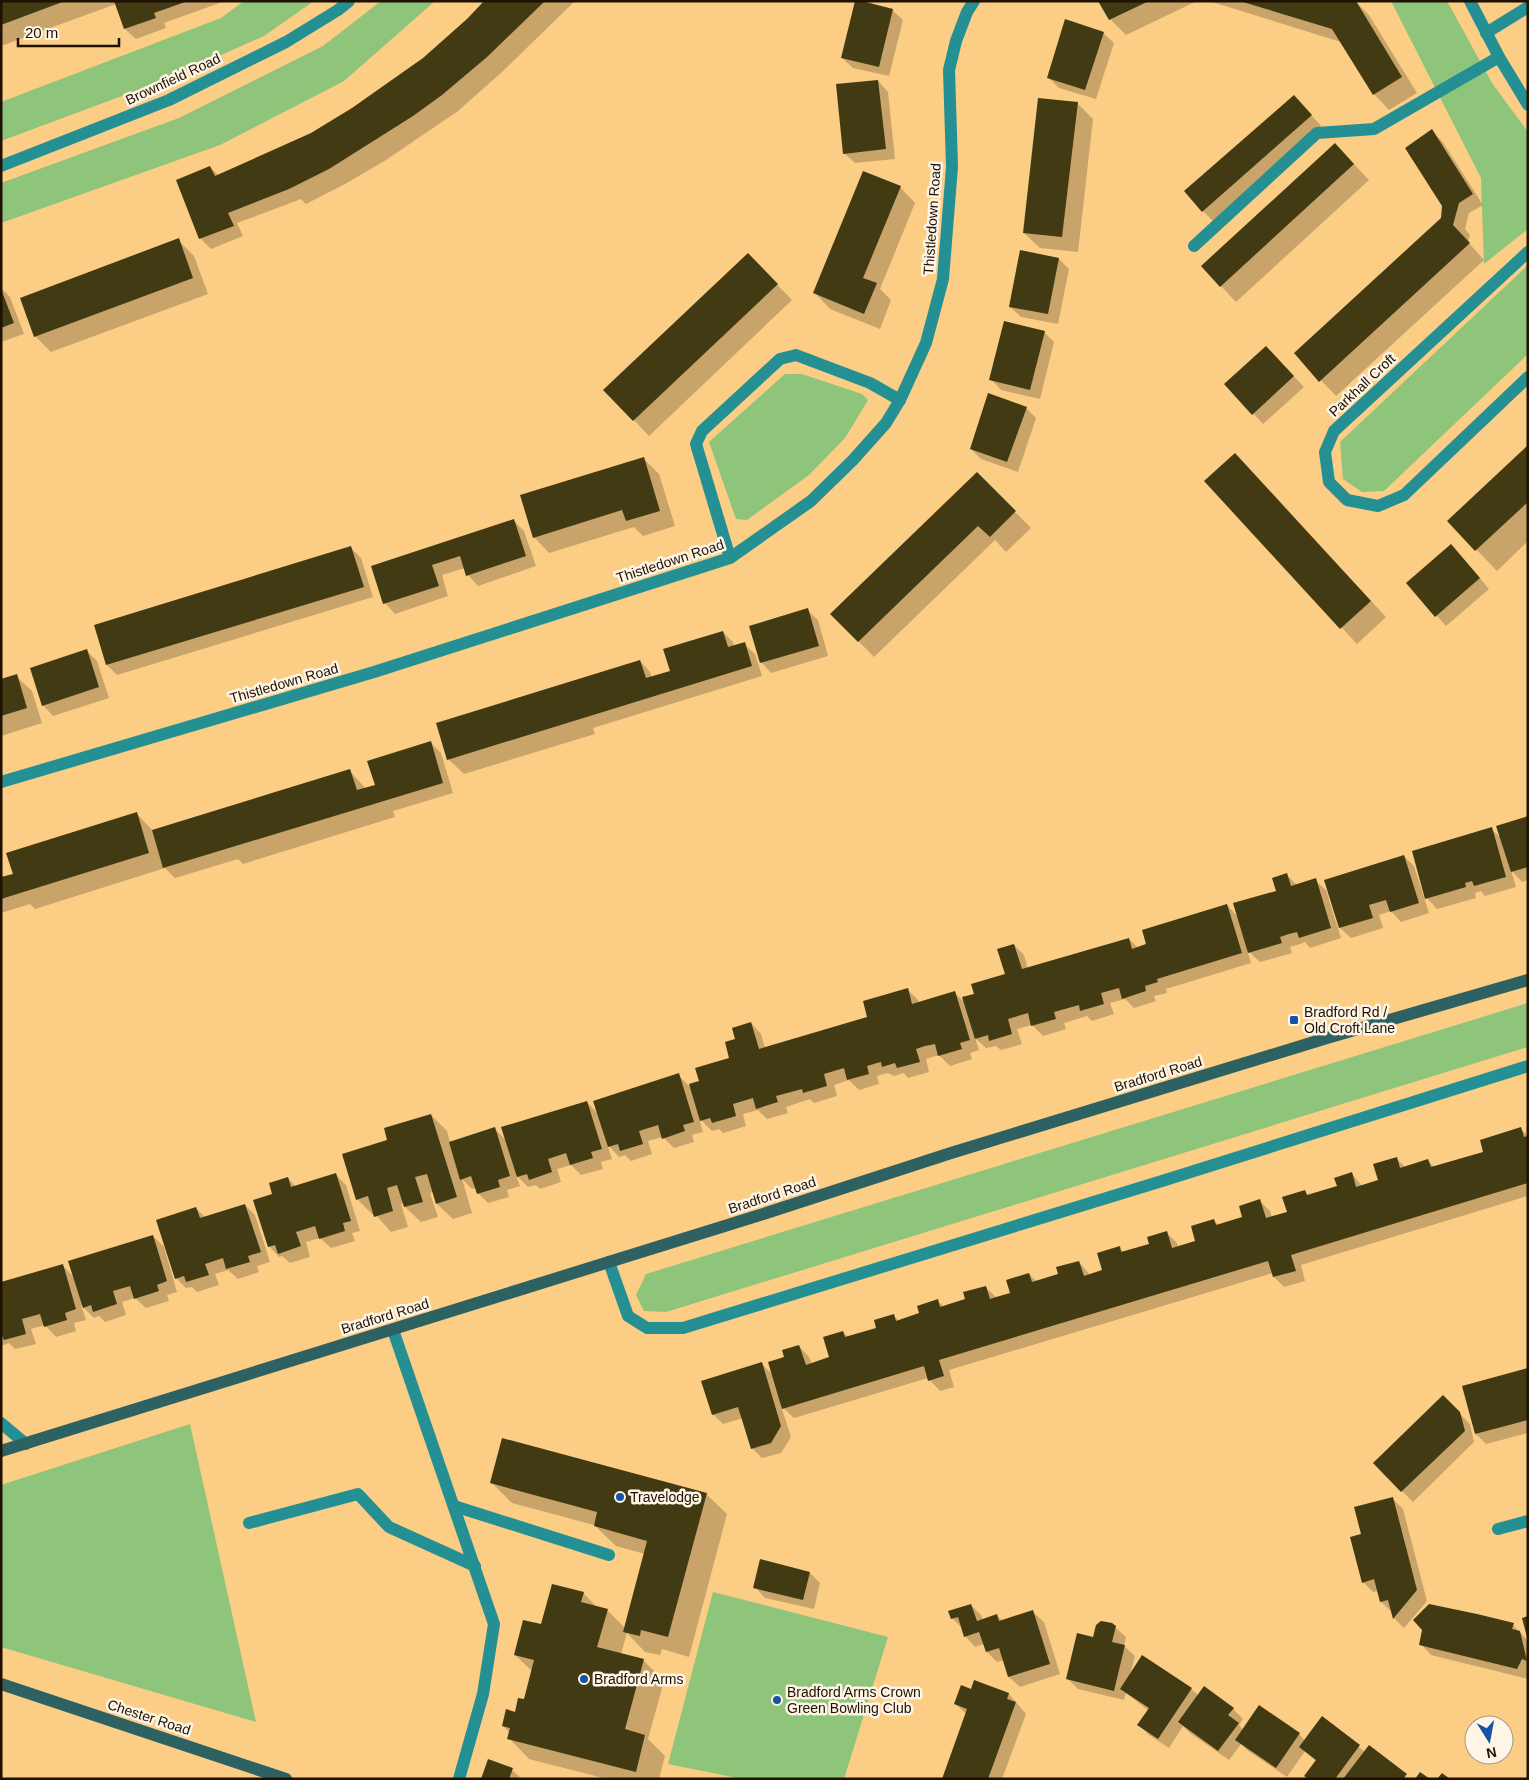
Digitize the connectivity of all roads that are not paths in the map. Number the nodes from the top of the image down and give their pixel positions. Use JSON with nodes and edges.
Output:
{"nodes":[{"id":1,"x":349,"y":1,"type":"edge"},
{"id":2,"x":974,"y":1,"type":"edge"},
{"id":3,"x":1470,"y":1,"type":"edge"},
{"id":4,"x":1528,"y":7,"type":"edge"},
{"id":5,"x":1486,"y":33,"type":"junction"},
{"id":6,"x":1498,"y":57,"type":"junction"},
{"id":7,"x":1528,"y":105,"type":"edge"},
{"id":8,"x":1,"y":166,"type":"edge"},
{"id":9,"x":1194,"y":246,"type":"dead end"},
{"id":10,"x":1528,"y":252,"type":"edge"},
{"id":11,"x":1528,"y":377,"type":"edge"},
{"id":12,"x":900,"y":400,"type":"junction"},
{"id":13,"x":730,"y":558,"type":"junction"},
{"id":14,"x":1,"y":782,"type":"edge"},
{"id":15,"x":1528,"y":980,"type":"edge"},
{"id":16,"x":1528,"y":1066,"type":"edge"},
{"id":17,"x":609,"y":1262,"type":"junction"},
{"id":18,"x":393,"y":1330,"type":"junction"},
{"id":19,"x":1,"y":1423,"type":"edge"},
{"id":20,"x":26,"y":1444,"type":"junction"},
{"id":21,"x":1,"y":1447,"type":"edge"},
{"id":22,"x":1,"y":1452,"type":"edge"},
{"id":23,"x":454,"y":1506,"type":"junction"},
{"id":24,"x":1528,"y":1521,"type":"edge"},
{"id":25,"x":249,"y":1522,"type":"dead end"},
{"id":26,"x":1498,"y":1529,"type":"dead end"},
{"id":27,"x":609,"y":1555,"type":"dead end"},
{"id":28,"x":475,"y":1566,"type":"junction"},
{"id":29,"x":1,"y":1684,"type":"edge"},
{"id":30,"x":286,"y":1779,"type":"edge"},
{"id":31,"x":459,"y":1779,"type":"edge"}],
"edges":[{"from":1,"to":8,"type":"street","name":"Brownfield Road"},
{"from":2,"to":12,"type":"street","name":"Thistledown Road"},
{"from":3,"to":5,"type":"street"},
{"from":4,"to":5,"type":"street"},
{"from":5,"to":6,"type":"street"},
{"from":6,"to":7,"type":"street"},
{"from":6,"to":9,"type":"street"},
{"from":10,"to":11,"type":"street","name":"Parkhall Croft"},
{"from":12,"to":13,"type":"street","name":"Thistledown Road"},
{"from":12,"to":13,"type":"street"},
{"from":13,"to":14,"type":"street","name":"Thistledown Road"},
{"from":15,"to":17,"type":"main road","name":"Bradford Road"},
{"from":16,"to":17,"type":"street"},
{"from":17,"to":18,"type":"main road","name":"Bradford Road"},
{"from":18,"to":20,"type":"main road","name":"Bradford Road"},
{"from":18,"to":23,"type":"street"},
{"from":19,"to":20,"type":"street"},
{"from":20,"to":21,"type":"main road"},
{"from":20,"to":22,"type":"main road"},
{"from":23,"to":27,"type":"street"},
{"from":23,"to":28,"type":"street"},
{"from":24,"to":26,"type":"street"},
{"from":25,"to":28,"type":"street"},
{"from":28,"to":31,"type":"street"},
{"from":29,"to":30,"type":"main road","name":"Chester Road"}]}
